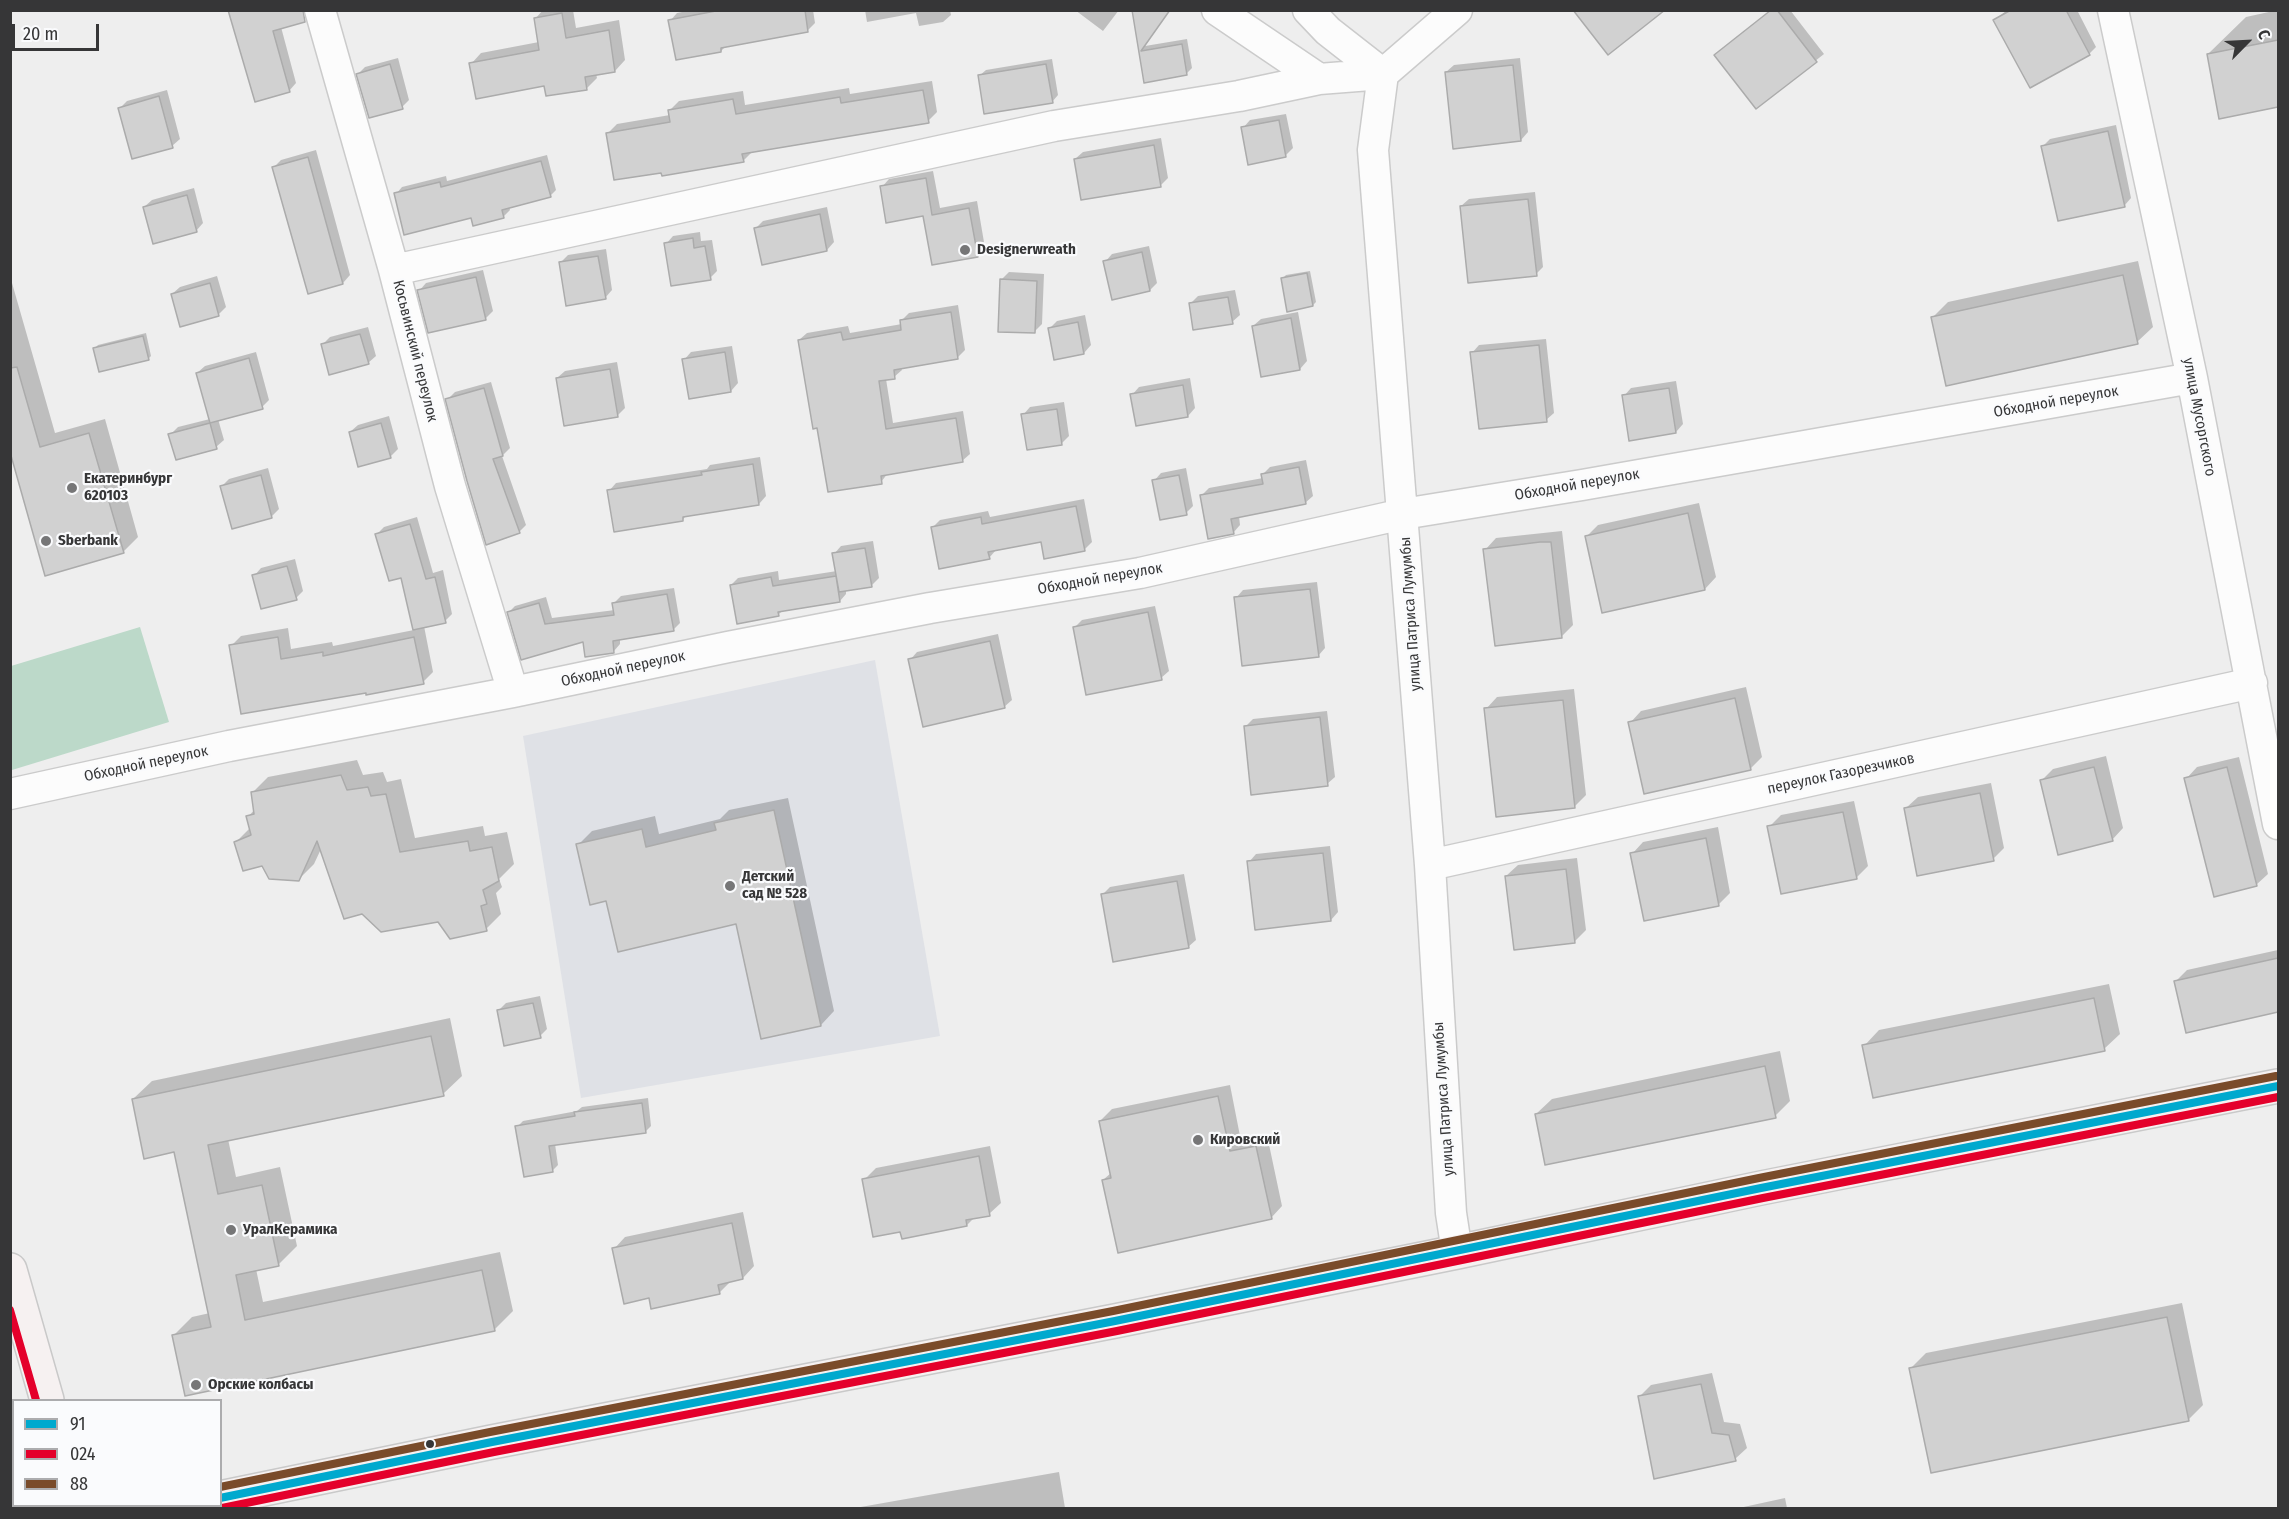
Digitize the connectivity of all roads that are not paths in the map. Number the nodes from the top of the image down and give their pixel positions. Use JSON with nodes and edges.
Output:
{"nodes":[{"id":1,"x":320,"y":10,"type":"edge"},
{"id":2,"x":1217,"y":10,"type":"edge"},
{"id":3,"x":1308,"y":10,"type":"edge"},
{"id":4,"x":1457,"y":10,"type":"edge"},
{"id":5,"x":2113,"y":10,"type":"edge"},
{"id":6,"x":1383,"y":74,"type":"junction"},
{"id":7,"x":1319,"y":78,"type":"junction"},
{"id":8,"x":394,"y":270,"type":"junction"},
{"id":9,"x":2192,"y":378,"type":"junction"},
{"id":10,"x":1403,"y":514,"type":"junction"},
{"id":11,"x":2252,"y":683,"type":"junction"},
{"id":12,"x":513,"y":692,"type":"junction"},
{"id":13,"x":10,"y":794,"type":"edge"},
{"id":14,"x":2278,"y":824,"type":"edge"},
{"id":15,"x":1430,"y":865,"type":"junction"},
{"id":16,"x":2278,"y":1086,"type":"edge"},
{"id":17,"x":1457,"y":1252,"type":"junction"},
{"id":18,"x":10,"y":1270,"type":"edge"},
{"id":19,"x":46,"y":1399,"type":"edge"},
{"id":20,"x":222,"y":1498,"type":"edge"}],
"edges":[{"from":1,"to":8,"type":"street","name":"Косьвинский переулок"},
{"from":2,"to":7,"type":"street"},
{"from":3,"to":6,"type":"street"},
{"from":4,"to":6,"type":"street"},
{"from":5,"to":9,"type":"street","name":"улица Мусоргского"},
{"from":6,"to":7,"type":"street"},
{"from":6,"to":10,"type":"street","name":"улица Патриса Лумумбы"},
{"from":7,"to":8,"type":"street"},
{"from":8,"to":12,"type":"street","name":"Косьвинский переулок"},
{"from":9,"to":10,"type":"street","name":"Обходной переулок"},
{"from":9,"to":11,"type":"street","name":"улица Мусоргского"},
{"from":10,"to":12,"type":"street","name":"Обходной переулок"},
{"from":10,"to":15,"type":"street","name":"улица Патриса Лумумбы"},
{"from":11,"to":14,"type":"street","name":"улица Мусоргского"},
{"from":11,"to":15,"type":"street","name":"переулок Газорезчиков"},
{"from":12,"to":13,"type":"street","name":"Обходной переулок"},
{"from":15,"to":17,"type":"street","name":"улица Патриса Лумумбы"},
{"from":16,"to":17,"type":"main road"},
{"from":17,"to":20,"type":"main road"},
{"from":18,"to":19,"type":"main road"}]}
